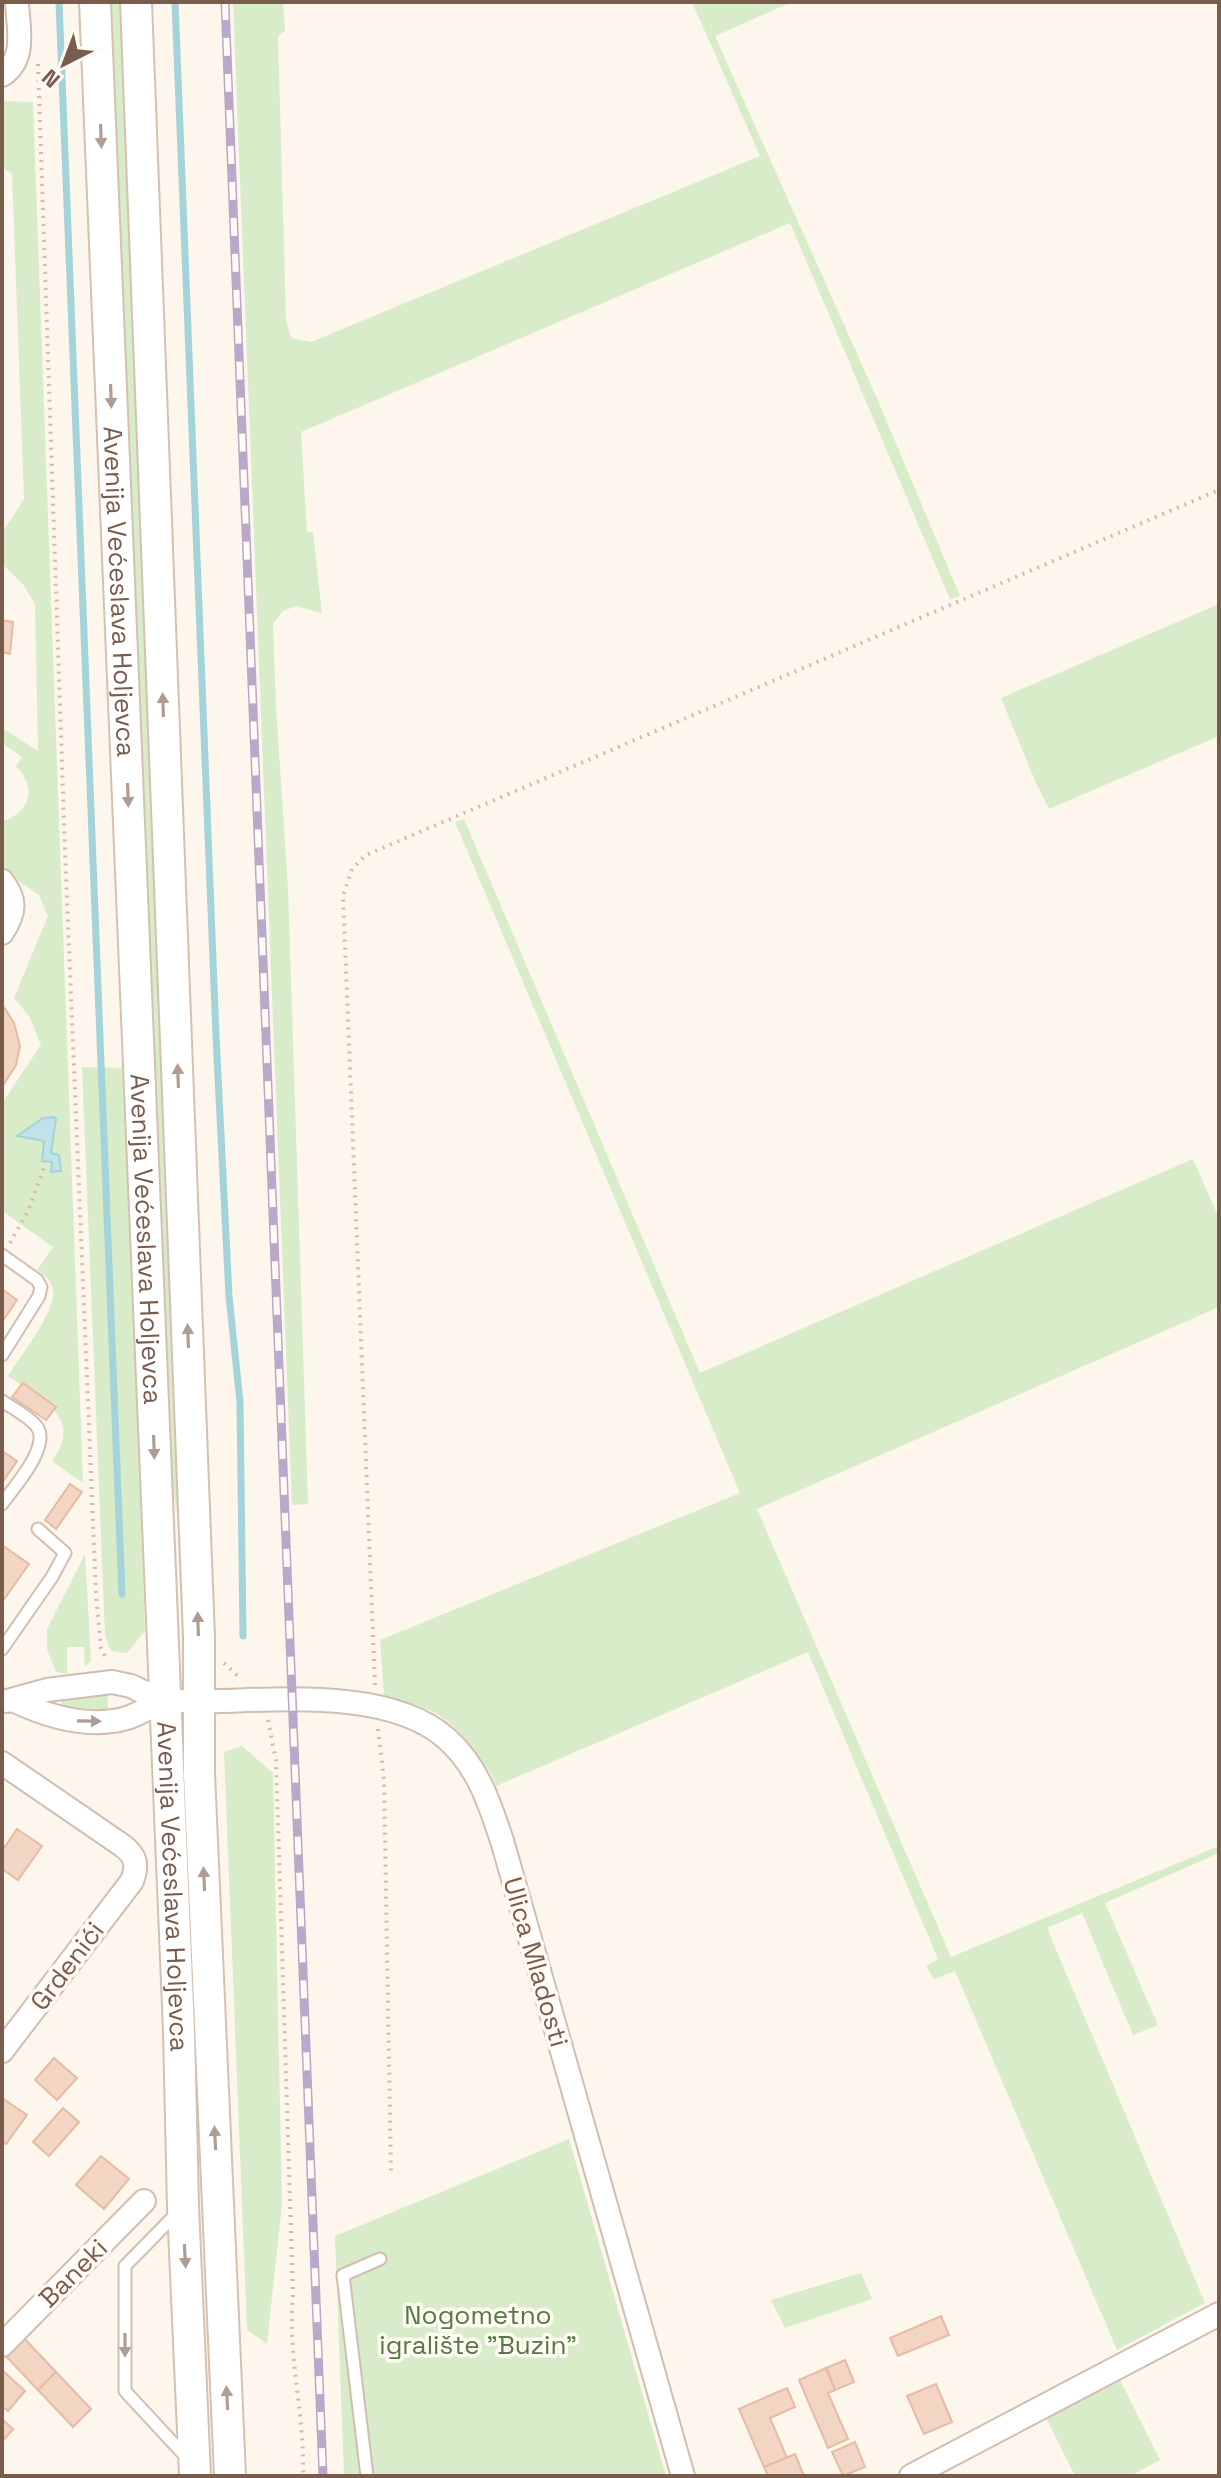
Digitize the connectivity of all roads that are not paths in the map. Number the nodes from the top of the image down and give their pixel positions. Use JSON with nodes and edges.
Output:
{"nodes":[{"id":1,"x":17,"y":2,"type":"edge"},
{"id":2,"x":95,"y":2,"type":"edge"},
{"id":3,"x":136,"y":2,"type":"edge"},
{"id":4,"x":2,"y":75,"type":"edge"},
{"id":5,"x":2,"y":881,"type":"edge"},
{"id":6,"x":2,"y":933,"type":"edge"},
{"id":7,"x":2,"y":1255,"type":"edge"},
{"id":8,"x":2,"y":1355,"type":"edge"},
{"id":9,"x":2,"y":1401,"type":"edge"},
{"id":10,"x":2,"y":1504,"type":"edge"},
{"id":11,"x":38,"y":1529,"type":"dead end"},
{"id":12,"x":2,"y":1649,"type":"edge"},
{"id":13,"x":8,"y":1702,"type":"edge"},
{"id":14,"x":164,"y":1702,"type":"junction"},
{"id":15,"x":199,"y":1702,"type":"junction"},
{"id":16,"x":2,"y":1763,"type":"edge"},
{"id":17,"x":2,"y":2051,"type":"edge"},
{"id":18,"x":144,"y":2201,"type":"dead end"},
{"id":19,"x":183,"y":2207,"type":"junction"},
{"id":20,"x":380,"y":2259,"type":"dead end"},
{"id":21,"x":1219,"y":2314,"type":"edge"},
{"id":22,"x":2,"y":2345,"type":"edge"},
{"id":23,"x":195,"y":2471,"type":"edge"},
{"id":24,"x":230,"y":2476,"type":"edge"},
{"id":25,"x":367,"y":2476,"type":"edge"},
{"id":26,"x":683,"y":2476,"type":"edge"},
{"id":27,"x":911,"y":2476,"type":"edge"}],
"edges":[{"from":1,"to":4,"type":"street"},
{"from":2,"to":14,"type":"main road","name":"Avenija Većeslava Holjevca","one_way":true},
{"from":15,"to":3,"type":"main road","name":"Avenija Većeslava Holjevca","one_way":true},
{"from":5,"to":6,"type":"street"},
{"from":7,"to":8,"type":"lane"},
{"from":9,"to":10,"type":"lane"},
{"from":11,"to":12,"type":"lane"},
{"from":13,"to":14,"type":"street","one_way":true},
{"from":13,"to":14,"type":"street"},
{"from":14,"to":15,"type":"street","name":"Ulica Mladosti"},
{"from":14,"to":19,"type":"main road","name":"Avenija Većeslava Holjevca"},
{"from":24,"to":15,"type":"main road","name":"Avenija Većeslava Holjevca","one_way":true},
{"from":15,"to":26,"type":"street","name":"Ulica Mladosti"},
{"from":16,"to":17,"type":"street","name":"Grdenići"},
{"from":18,"to":22,"type":"street","name":"Baneki"},
{"from":19,"to":23,"type":"main road","name":"Avenija Većeslava Holjevca","one_way":true},
{"from":19,"to":23,"type":"lane","one_way":true},
{"from":20,"to":25,"type":"lane"},
{"from":21,"to":27,"type":"street"}]}
